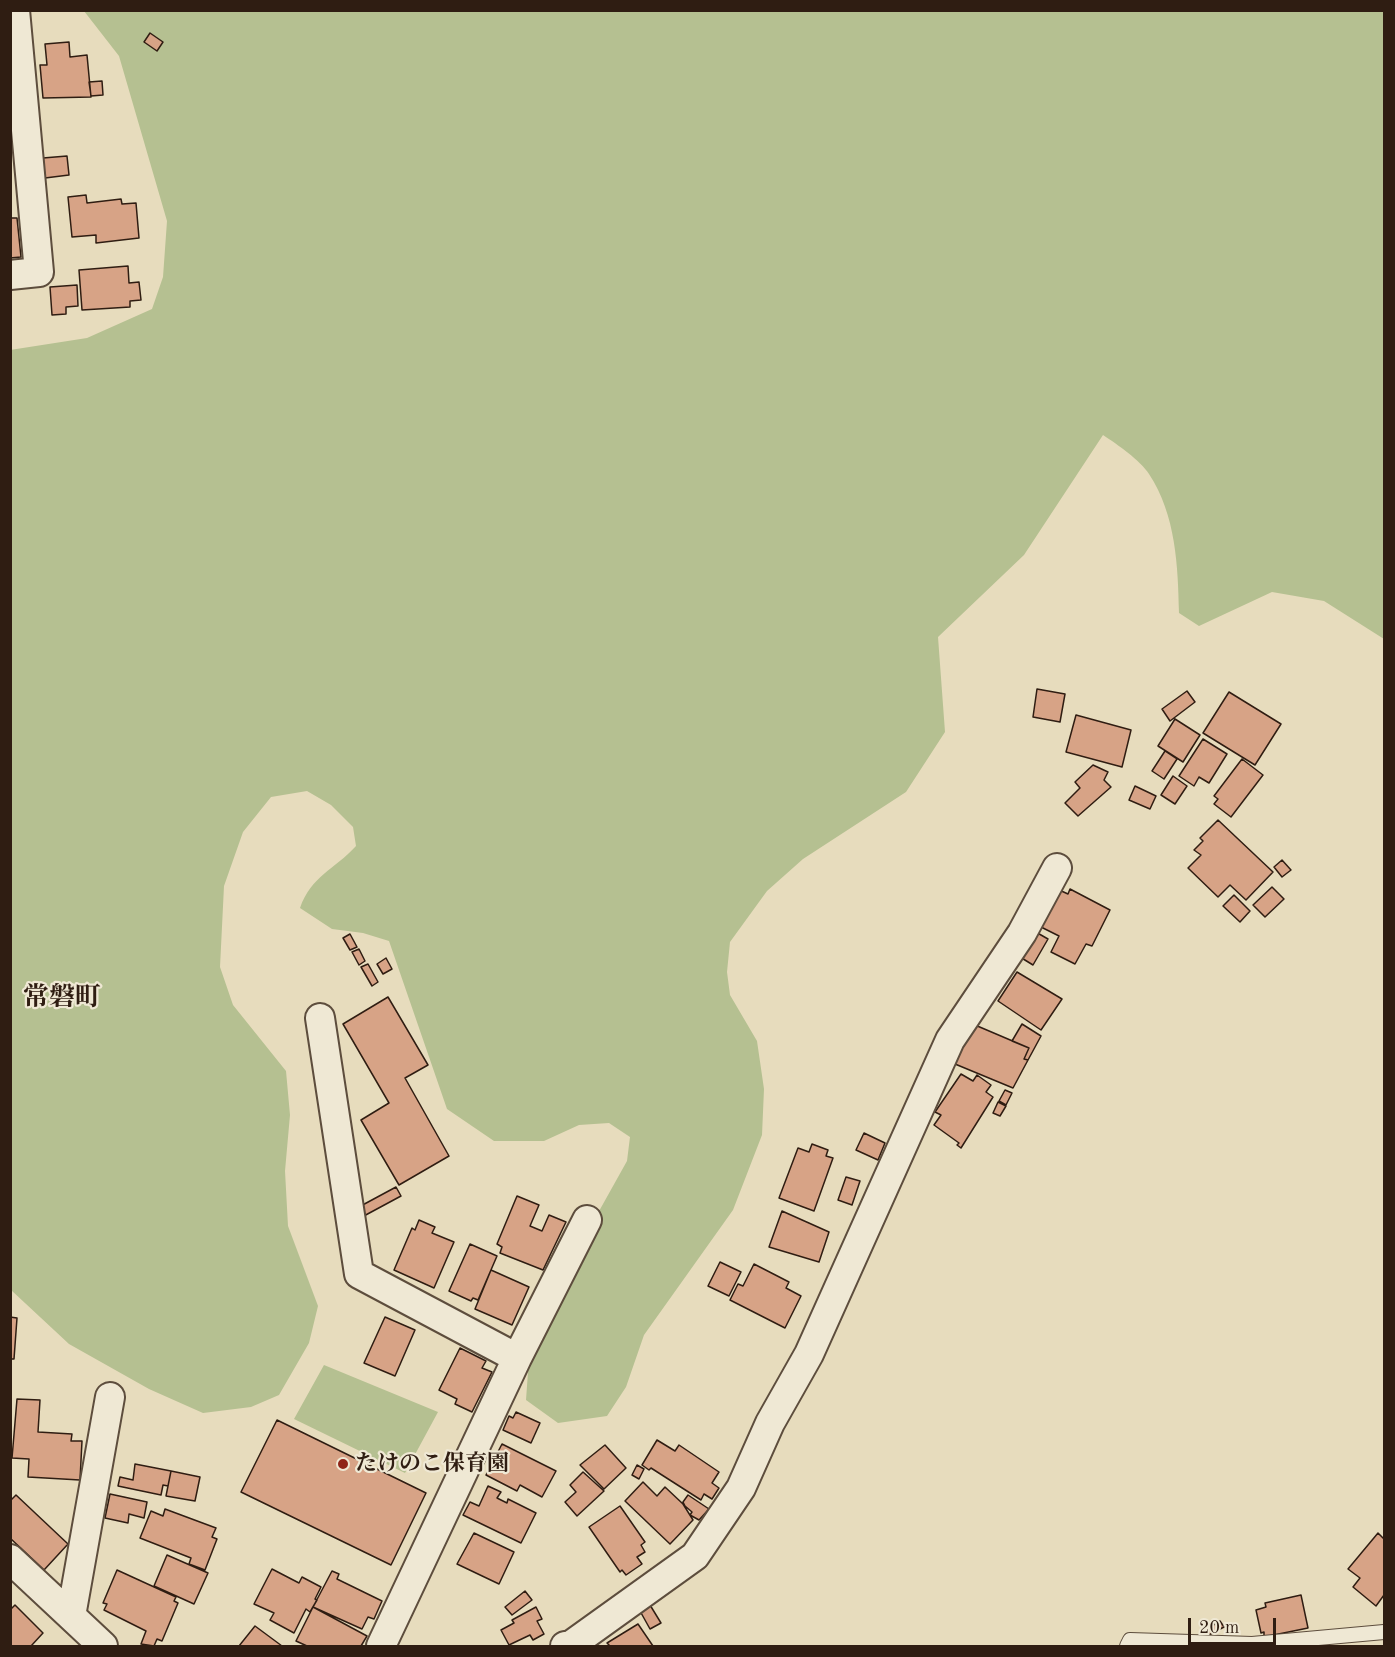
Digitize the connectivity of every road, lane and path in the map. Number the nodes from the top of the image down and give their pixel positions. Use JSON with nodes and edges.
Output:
{"nodes":[{"id":1,"x":15,"y":10,"type":"edge"},
{"id":2,"x":10,"y":275,"type":"edge"},
{"id":3,"x":1057,"y":868,"type":"dead end"},
{"id":4,"x":320,"y":1018,"type":"dead end"},
{"id":5,"x":587,"y":1220,"type":"dead end"},
{"id":6,"x":518,"y":1358,"type":"junction"},
{"id":7,"x":110,"y":1397,"type":"dead end"},
{"id":8,"x":10,"y":1559,"type":"edge"},
{"id":9,"x":71,"y":1616,"type":"junction"},
{"id":10,"x":1384,"y":1632,"type":"edge"},
{"id":11,"x":103,"y":1647,"type":"edge"},
{"id":12,"x":381,"y":1647,"type":"edge"},
{"id":13,"x":566,"y":1647,"type":"edge"},
{"id":14,"x":1127,"y":1647,"type":"edge"}],
"edges":[{"from":1,"to":2,"type":"street"},
{"from":3,"to":13,"type":"street"},
{"from":4,"to":6,"type":"street"},
{"from":5,"to":6,"type":"street"},
{"from":6,"to":12,"type":"street"},
{"from":7,"to":9,"type":"street"},
{"from":8,"to":9,"type":"street"},
{"from":9,"to":11,"type":"street"},
{"from":10,"to":14,"type":"lane"}]}
